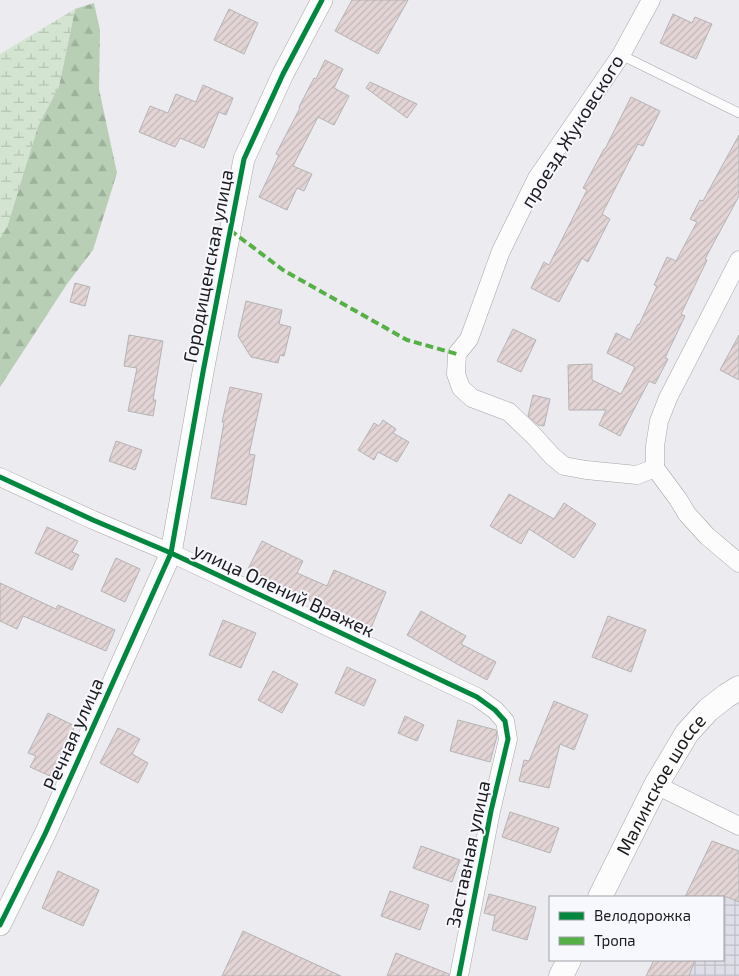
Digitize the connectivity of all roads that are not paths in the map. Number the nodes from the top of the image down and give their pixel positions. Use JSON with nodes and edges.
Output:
{"nodes":[{"id":1,"x":322,"y":0,"type":"edge"},
{"id":2,"x":651,"y":0,"type":"edge"},
{"id":3,"x":621,"y":55,"type":"junction"},
{"id":4,"x":739,"y":113,"type":"edge"},
{"id":5,"x":739,"y":260,"type":"edge"},
{"id":6,"x":655,"y":468,"type":"junction"},
{"id":7,"x":0,"y":477,"type":"edge"},
{"id":8,"x":171,"y":553,"type":"junction"},
{"id":9,"x":739,"y":563,"type":"edge"},
{"id":10,"x":739,"y":688,"type":"edge"},
{"id":11,"x":508,"y":739,"type":"joint"},
{"id":12,"x":656,"y":785,"type":"junction"},
{"id":13,"x":739,"y":826,"type":"edge"},
{"id":14,"x":600,"y":896,"type":"edge"},
{"id":15,"x":0,"y":925,"type":"edge"},
{"id":16,"x":568,"y":961,"type":"edge"},
{"id":17,"x":460,"y":976,"type":"edge"},
{"id":18,"x":561,"y":976,"type":"edge"}],
"edges":[{"from":1,"to":8,"type":"street","name":"Городищенская улица"},
{"from":2,"to":3,"type":"street","name":"проезд Жуковского"},
{"from":3,"to":4,"type":"lane"},
{"from":3,"to":6,"type":"street","name":"проезд Жуковского"},
{"from":5,"to":6,"type":"street"},
{"from":6,"to":9,"type":"street"},
{"from":7,"to":8,"type":"street","name":"улица Олений Вражек"},
{"from":8,"to":11,"type":"street","name":"улица Олений Вражек"},
{"from":8,"to":15,"type":"street","name":"Речная улица"},
{"from":10,"to":12,"type":"main road","name":"Малинское шоссе"},
{"from":11,"to":17,"type":"street","name":"Заставная улица"},
{"from":12,"to":13,"type":"street"},
{"from":12,"to":14,"type":"main road","name":"Малинское шоссе"},
{"from":16,"to":18,"type":"main road"}]}
